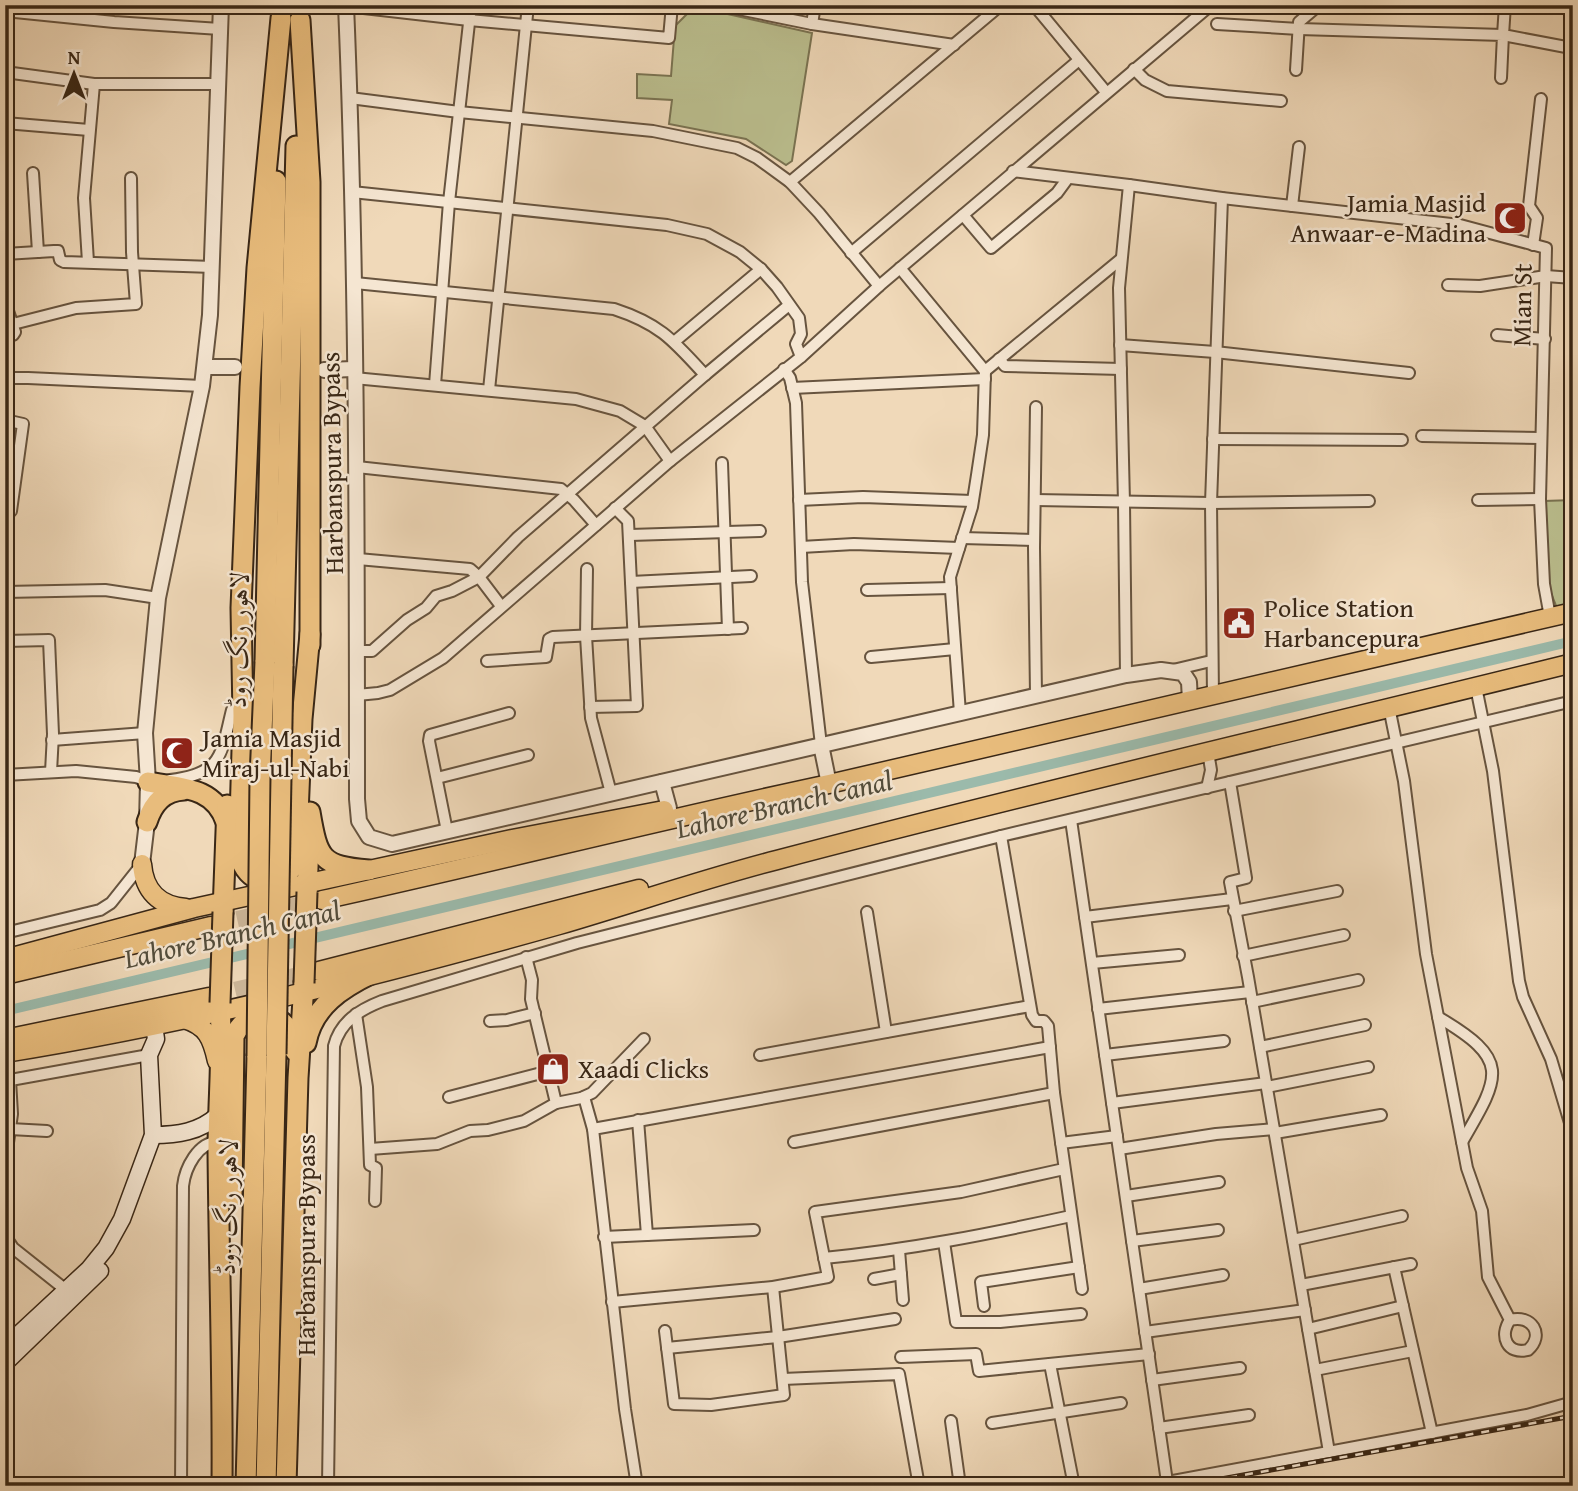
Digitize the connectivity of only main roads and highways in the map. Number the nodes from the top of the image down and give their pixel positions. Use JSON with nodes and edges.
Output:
{"nodes":[{"id":1,"x":290,"y":12,"type":"edge"},
{"id":2,"x":241,"y":608,"type":"junction"},
{"id":3,"x":1573,"y":612,"type":"edge"},
{"id":4,"x":310,"y":634,"type":"junction"},
{"id":5,"x":1573,"y":663,"type":"edge"},
{"id":6,"x":148,"y":782,"type":"road end"},
{"id":7,"x":192,"y":790,"type":"junction"},
{"id":8,"x":705,"y":811,"type":"junction"},
{"id":9,"x":310,"y":812,"type":"junction"},
{"id":10,"x":147,"y":822,"type":"road end"},
{"id":11,"x":226,"y":823,"type":"junction"},
{"id":12,"x":772,"y":861,"type":"junction"},
{"id":13,"x":142,"y":864,"type":"road end"},
{"id":14,"x":225,"y":864,"type":"junction"},
{"id":15,"x":369,"y":870,"type":"junction"},
{"id":16,"x":312,"y":892,"type":"junction"},
{"id":17,"x":194,"y":908,"type":"junction"},
{"id":18,"x":219,"y":913,"type":"junction"},
{"id":19,"x":5,"y":959,"type":"edge"},
{"id":20,"x":373,"y":973,"type":"junction"},
{"id":21,"x":5,"y":975,"type":"edge"},
{"id":22,"x":309,"y":981,"type":"junction"},
{"id":23,"x":217,"y":1003,"type":"junction"},
{"id":24,"x":184,"y":1019,"type":"junction"},
{"id":25,"x":154,"y":1026,"type":"junction"},
{"id":26,"x":5,"y":1038,"type":"edge"},
{"id":27,"x":5,"y":1053,"type":"edge"},
{"id":28,"x":267,"y":1055,"type":"junction"},
{"id":29,"x":219,"y":1068,"type":"junction"},
{"id":30,"x":298,"y":1078,"type":"junction"},
{"id":31,"x":218,"y":1115,"type":"junction"},
{"id":32,"x":153,"y":1135,"type":"junction"},
{"id":33,"x":70,"y":1294,"type":"junction"},
{"id":34,"x":5,"y":1348,"type":"edge"},
{"id":35,"x":223,"y":1359,"type":"junction"},
{"id":36,"x":5,"y":1363,"type":"edge"},
{"id":37,"x":222,"y":1486,"type":"edge"},
{"id":38,"x":246,"y":1486,"type":"edge"},
{"id":39,"x":266,"y":1486,"type":"edge"},
{"id":40,"x":286,"y":1486,"type":"edge"}],
"edges":[{"from":1,"to":2,"type":"highway"},
{"from":1,"to":4,"type":"highway"},
{"from":1,"to":28,"type":"highway","name":"لاہور رنگ روڈ","bridge":true},
{"from":2,"to":4,"type":"highway"},
{"from":2,"to":11,"type":"highway"},
{"from":3,"to":8,"type":"highway"},
{"from":4,"to":9,"type":"highway"},
{"from":5,"to":12,"type":"highway"},
{"from":6,"to":7,"type":"highway"},
{"from":7,"to":10,"type":"highway"},
{"from":7,"to":11,"type":"highway"},
{"from":8,"to":15,"type":"highway"},
{"from":8,"to":16,"type":"highway"},
{"from":9,"to":15,"type":"highway"},
{"from":9,"to":16,"type":"highway"},
{"from":11,"to":14,"type":"highway"},
{"from":12,"to":20,"type":"highway"},
{"from":12,"to":22,"type":"highway"},
{"from":13,"to":17,"type":"highway"},
{"from":14,"to":17,"type":"highway"},
{"from":14,"to":18,"type":"highway"},
{"from":15,"to":16,"type":"highway"},
{"from":16,"to":18,"type":"highway"},
{"from":16,"to":22,"type":"highway","bridge":true},
{"from":17,"to":18,"type":"highway"},
{"from":17,"to":19,"type":"highway"},
{"from":18,"to":21,"type":"highway"},
{"from":18,"to":23,"type":"highway","bridge":true},
{"from":20,"to":22,"type":"highway"},
{"from":20,"to":30,"type":"highway"},
{"from":22,"to":23,"type":"highway"},
{"from":22,"to":30,"type":"highway"},
{"from":23,"to":24,"type":"highway"},
{"from":23,"to":26,"type":"highway"},
{"from":23,"to":29,"type":"highway"},
{"from":24,"to":25,"type":"highway"},
{"from":24,"to":29,"type":"highway"},
{"from":25,"to":27,"type":"highway"},
{"from":25,"to":32,"type":"main road"},
{"from":28,"to":38,"type":"highway","name":"لاہور رنگ روڈ"},
{"from":28,"to":39,"type":"highway","name":"لاہور رنگ روڈ"},
{"from":29,"to":31,"type":"highway"},
{"from":30,"to":35,"type":"highway"},
{"from":30,"to":40,"type":"highway"},
{"from":31,"to":32,"type":"main road"},
{"from":31,"to":35,"type":"highway"},
{"from":32,"to":33,"type":"main road"},
{"from":33,"to":34,"type":"main road"},
{"from":33,"to":36,"type":"main road"},
{"from":35,"to":37,"type":"highway"}]}
